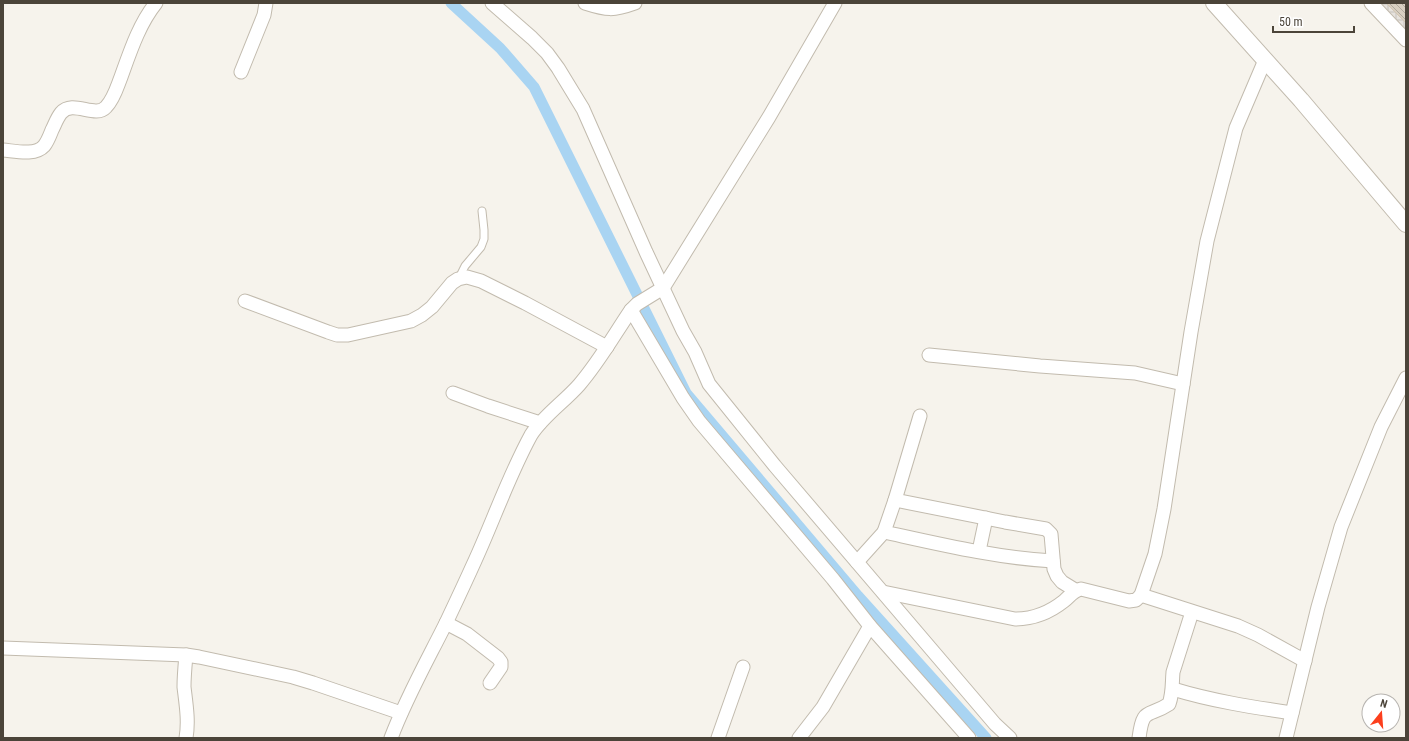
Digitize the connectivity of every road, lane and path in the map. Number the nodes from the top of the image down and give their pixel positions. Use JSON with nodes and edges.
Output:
{"nodes":[{"id":1,"x":156,"y":3,"type":"edge"},
{"id":2,"x":266,"y":3,"type":"edge"},
{"id":3,"x":492,"y":3,"type":"edge"},
{"id":4,"x":584,"y":3,"type":"edge"},
{"id":5,"x":635,"y":3,"type":"edge"},
{"id":6,"x":835,"y":3,"type":"edge"},
{"id":7,"x":1214,"y":3,"type":"edge"},
{"id":8,"x":1371,"y":3,"type":"edge"},
{"id":9,"x":1406,"y":40,"type":"edge"},
{"id":10,"x":1265,"y":60,"type":"junction"},
{"id":11,"x":241,"y":72,"type":"dead end"},
{"id":12,"x":3,"y":150,"type":"edge"},
{"id":13,"x":482,"y":211,"type":"dead end"},
{"id":14,"x":1406,"y":224,"type":"edge"},
{"id":15,"x":458,"y":279,"type":"junction"},
{"id":16,"x":659,"y":291,"type":"junction"},
{"id":17,"x":245,"y":301,"type":"dead end"},
{"id":18,"x":634,"y":307,"type":"junction"},
{"id":19,"x":607,"y":347,"type":"junction"},
{"id":20,"x":929,"y":355,"type":"dead end"},
{"id":21,"x":1406,"y":378,"type":"edge"},
{"id":22,"x":1183,"y":384,"type":"junction"},
{"id":23,"x":454,"y":393,"type":"dead end"},
{"id":24,"x":920,"y":416,"type":"dead end"},
{"id":25,"x":540,"y":423,"type":"junction"},
{"id":26,"x":896,"y":500,"type":"junction"},
{"id":27,"x":986,"y":518,"type":"junction"},
{"id":28,"x":884,"y":532,"type":"junction"},
{"id":29,"x":979,"y":551,"type":"junction"},
{"id":30,"x":1053,"y":561,"type":"junction"},
{"id":31,"x":857,"y":562,"type":"junction"},
{"id":32,"x":1075,"y":590,"type":"junction"},
{"id":33,"x":882,"y":592,"type":"junction"},
{"id":34,"x":1141,"y":596,"type":"junction"},
{"id":35,"x":1192,"y":612,"type":"junction"},
{"id":36,"x":446,"y":623,"type":"junction"},
{"id":37,"x":870,"y":626,"type":"junction"},
{"id":38,"x":3,"y":648,"type":"edge"},
{"id":39,"x":186,"y":655,"type":"junction"},
{"id":40,"x":1305,"y":660,"type":"junction"},
{"id":41,"x":743,"y":668,"type":"dead end"},
{"id":42,"x":490,"y":683,"type":"dead end"},
{"id":43,"x":1173,"y":689,"type":"junction"},
{"id":44,"x":401,"y":713,"type":"junction"},
{"id":45,"x":1292,"y":713,"type":"junction"},
{"id":46,"x":186,"y":738,"type":"edge"},
{"id":47,"x":391,"y":738,"type":"edge"},
{"id":48,"x":718,"y":738,"type":"edge"},
{"id":49,"x":799,"y":738,"type":"edge"},
{"id":50,"x":969,"y":738,"type":"edge"},
{"id":51,"x":1010,"y":738,"type":"edge"},
{"id":52,"x":1139,"y":738,"type":"edge"},
{"id":53,"x":1286,"y":738,"type":"edge"}],
"edges":[{"from":1,"to":12,"type":"street"},
{"from":2,"to":11,"type":"street"},
{"from":3,"to":16,"type":"street"},
{"from":4,"to":5,"type":"street"},
{"from":6,"to":16,"type":"street"},
{"from":7,"to":10,"type":"street"},
{"from":8,"to":9,"type":"street"},
{"from":10,"to":14,"type":"street"},
{"from":10,"to":22,"type":"street"},
{"from":13,"to":15,"type":"lane"},
{"from":15,"to":17,"type":"street"},
{"from":15,"to":19,"type":"street"},
{"from":16,"to":18,"type":"street"},
{"from":16,"to":31,"type":"street"},
{"from":18,"to":19,"type":"street"},
{"from":18,"to":37,"type":"street"},
{"from":19,"to":25,"type":"street"},
{"from":20,"to":22,"type":"street"},
{"from":21,"to":40,"type":"street"},
{"from":22,"to":34,"type":"street"},
{"from":23,"to":25,"type":"street"},
{"from":24,"to":26,"type":"street"},
{"from":25,"to":36,"type":"street"},
{"from":26,"to":27,"type":"street"},
{"from":26,"to":28,"type":"street"},
{"from":27,"to":29,"type":"street"},
{"from":27,"to":30,"type":"street"},
{"from":28,"to":29,"type":"street"},
{"from":28,"to":31,"type":"street"},
{"from":29,"to":30,"type":"street"},
{"from":30,"to":32,"type":"street"},
{"from":31,"to":33,"type":"street"},
{"from":32,"to":33,"type":"street"},
{"from":32,"to":34,"type":"street"},
{"from":33,"to":51,"type":"street"},
{"from":34,"to":35,"type":"street"},
{"from":35,"to":40,"type":"street"},
{"from":35,"to":43,"type":"street"},
{"from":36,"to":42,"type":"street"},
{"from":36,"to":44,"type":"street"},
{"from":37,"to":49,"type":"street"},
{"from":37,"to":50,"type":"street"},
{"from":38,"to":39,"type":"street"},
{"from":39,"to":44,"type":"street"},
{"from":39,"to":46,"type":"street"},
{"from":40,"to":45,"type":"street"},
{"from":41,"to":48,"type":"street"},
{"from":43,"to":45,"type":"street"},
{"from":43,"to":52,"type":"street"},
{"from":44,"to":47,"type":"street"},
{"from":45,"to":53,"type":"street"}]}
